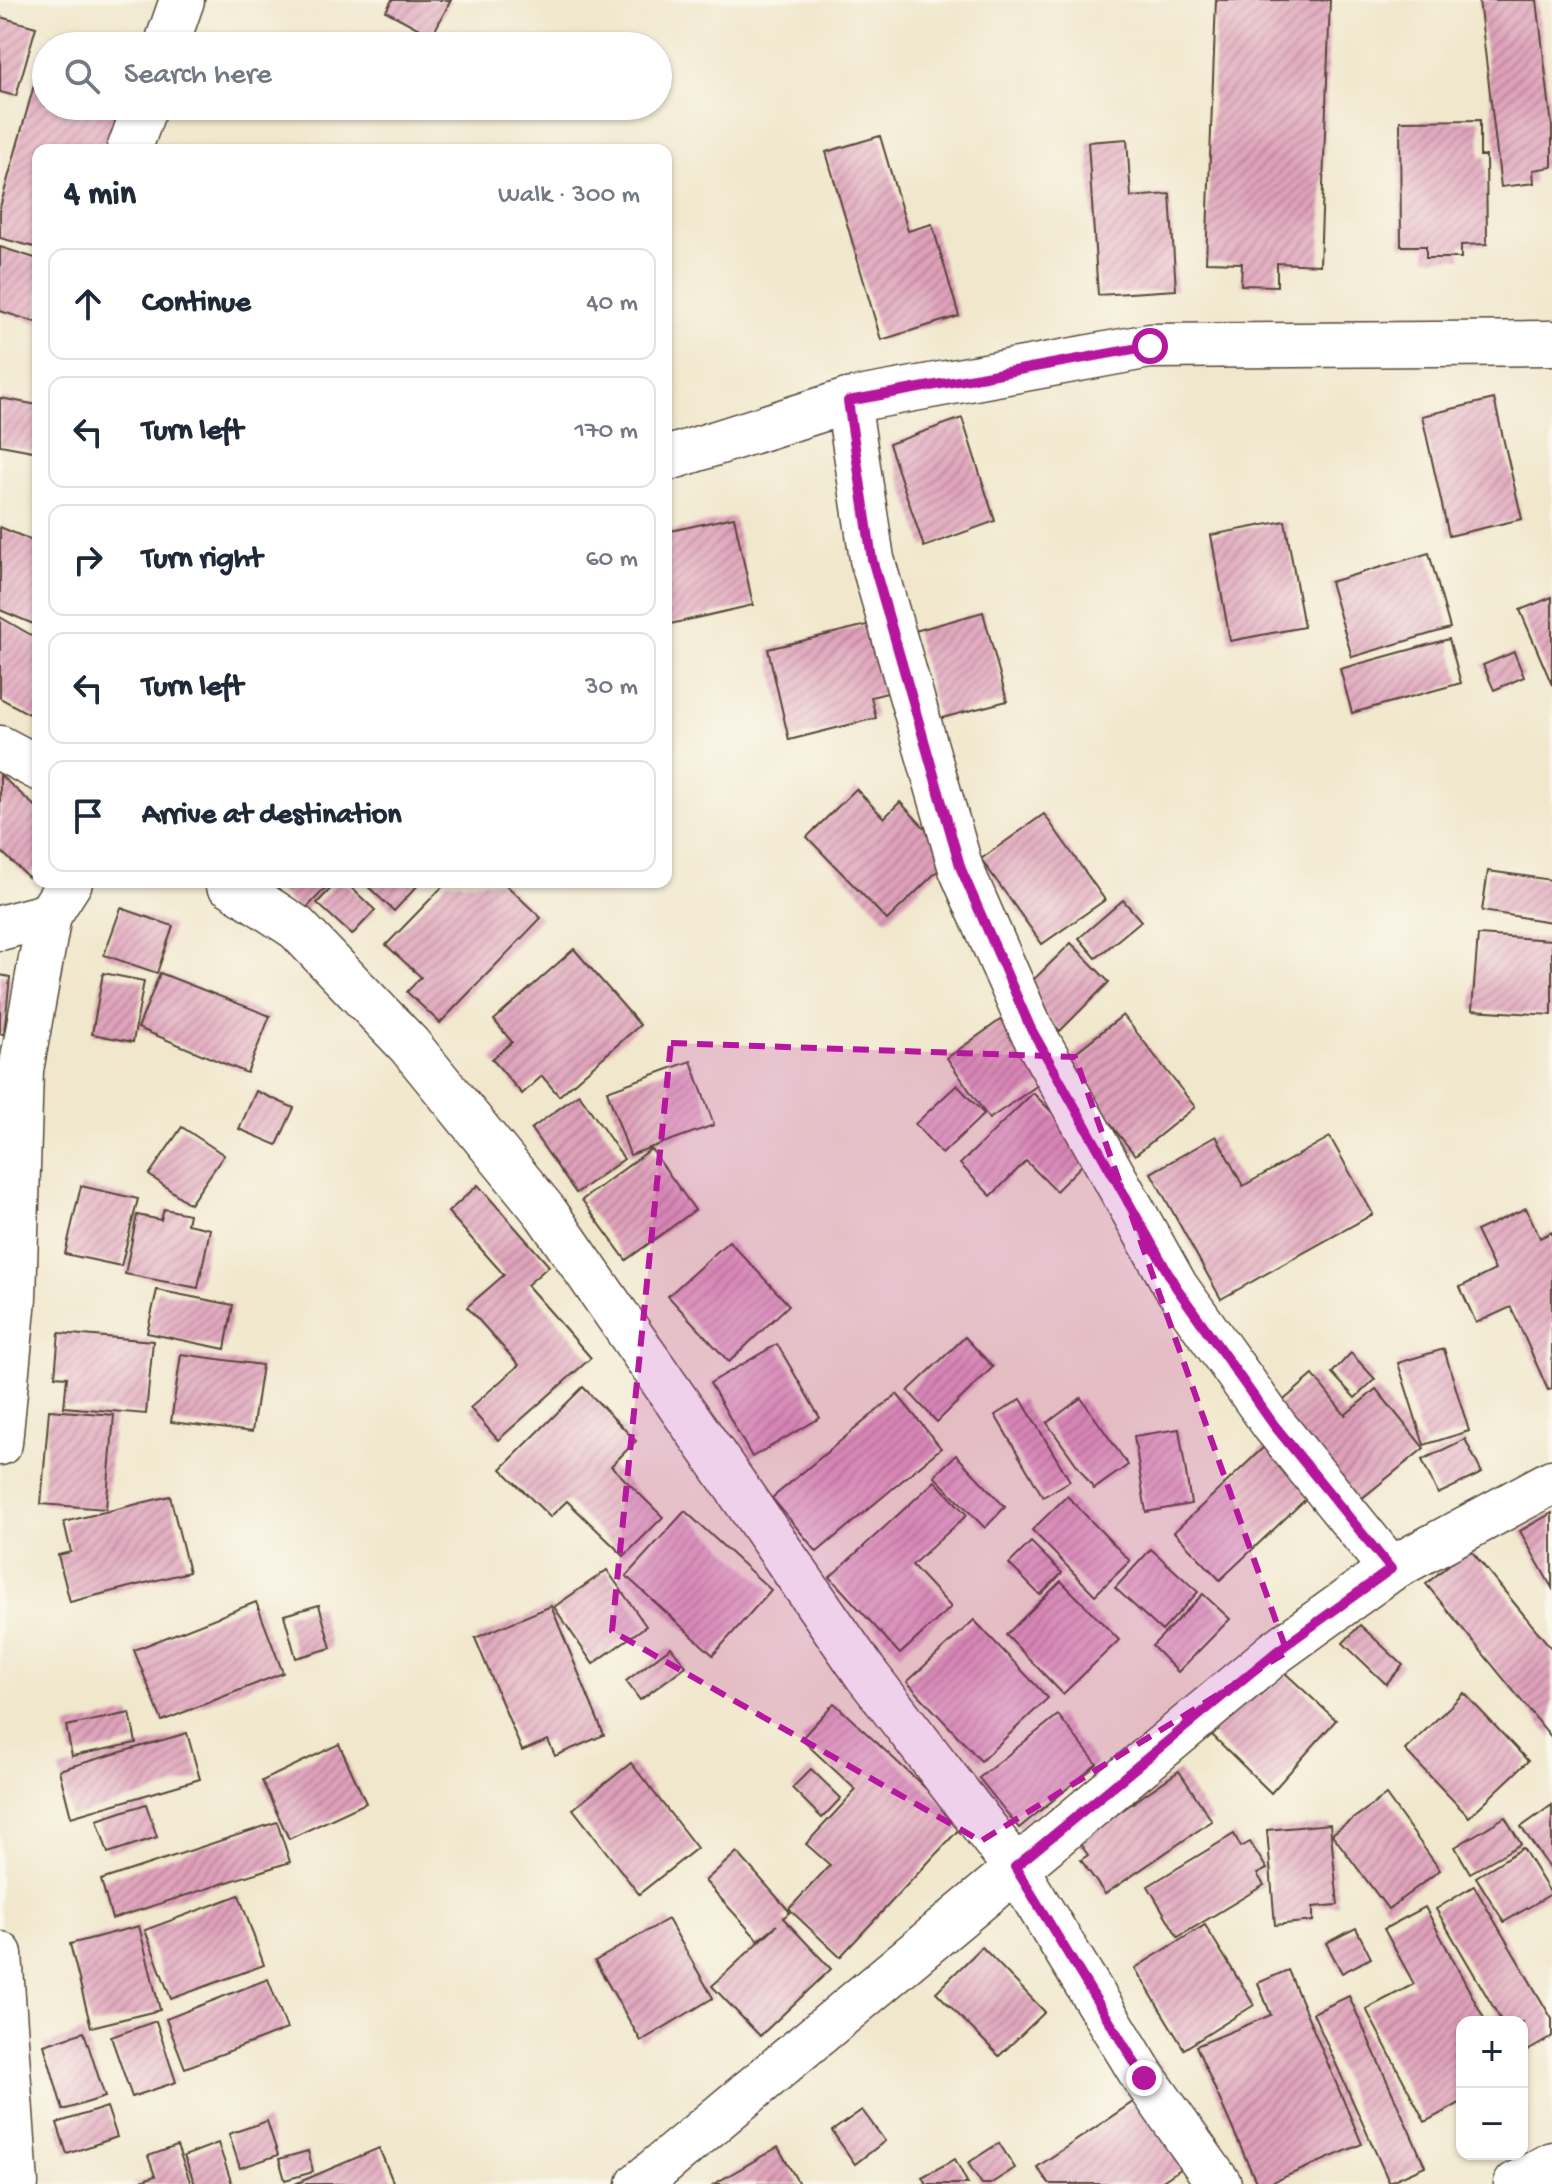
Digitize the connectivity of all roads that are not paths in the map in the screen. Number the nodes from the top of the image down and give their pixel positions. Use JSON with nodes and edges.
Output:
{"nodes":[{"id":1,"x":182,"y":0,"type":"edge"},
{"id":2,"x":171,"y":32,"type":"edge"},
{"id":3,"x":140,"y":120,"type":"edge"},
{"id":4,"x":131,"y":144,"type":"edge"},
{"id":5,"x":1552,"y":343,"type":"edge"},
{"id":6,"x":848,"y":401,"type":"junction"},
{"id":7,"x":672,"y":457,"type":"edge"},
{"id":8,"x":0,"y":748,"type":"edge"},
{"id":9,"x":32,"y":765,"type":"edge"},
{"id":10,"x":236,"y":888,"type":"edge"},
{"id":11,"x":60,"y":898,"type":"edge"},
{"id":12,"x":0,"y":928,"type":"edge"},
{"id":13,"x":0,"y":1443,"type":"edge"},
{"id":14,"x":1552,"y":1482,"type":"edge"},
{"id":15,"x":1391,"y":1569,"type":"junction"},
{"id":16,"x":1015,"y":1867,"type":"junction"},
{"id":17,"x":0,"y":1954,"type":"edge"},
{"id":18,"x":1552,"y":2164,"type":"edge"},
{"id":19,"x":16,"y":2184,"type":"edge"},
{"id":20,"x":639,"y":2184,"type":"edge"},
{"id":21,"x":1219,"y":2184,"type":"edge"},
{"id":22,"x":1516,"y":2184,"type":"edge"}],
"edges":[{"from":1,"to":2,"type":"street"},
{"from":3,"to":4,"type":"street"},
{"from":5,"to":6,"type":"street"},
{"from":6,"to":7,"type":"street"},
{"from":6,"to":15,"type":"street"},
{"from":8,"to":9,"type":"street"},
{"from":10,"to":16,"type":"street"},
{"from":11,"to":12,"type":"street"},
{"from":11,"to":13,"type":"street"},
{"from":14,"to":15,"type":"street"},
{"from":15,"to":16,"type":"street"},
{"from":16,"to":20,"type":"street"},
{"from":16,"to":21,"type":"street"},
{"from":17,"to":19,"type":"street"},
{"from":18,"to":22,"type":"street"}]}
